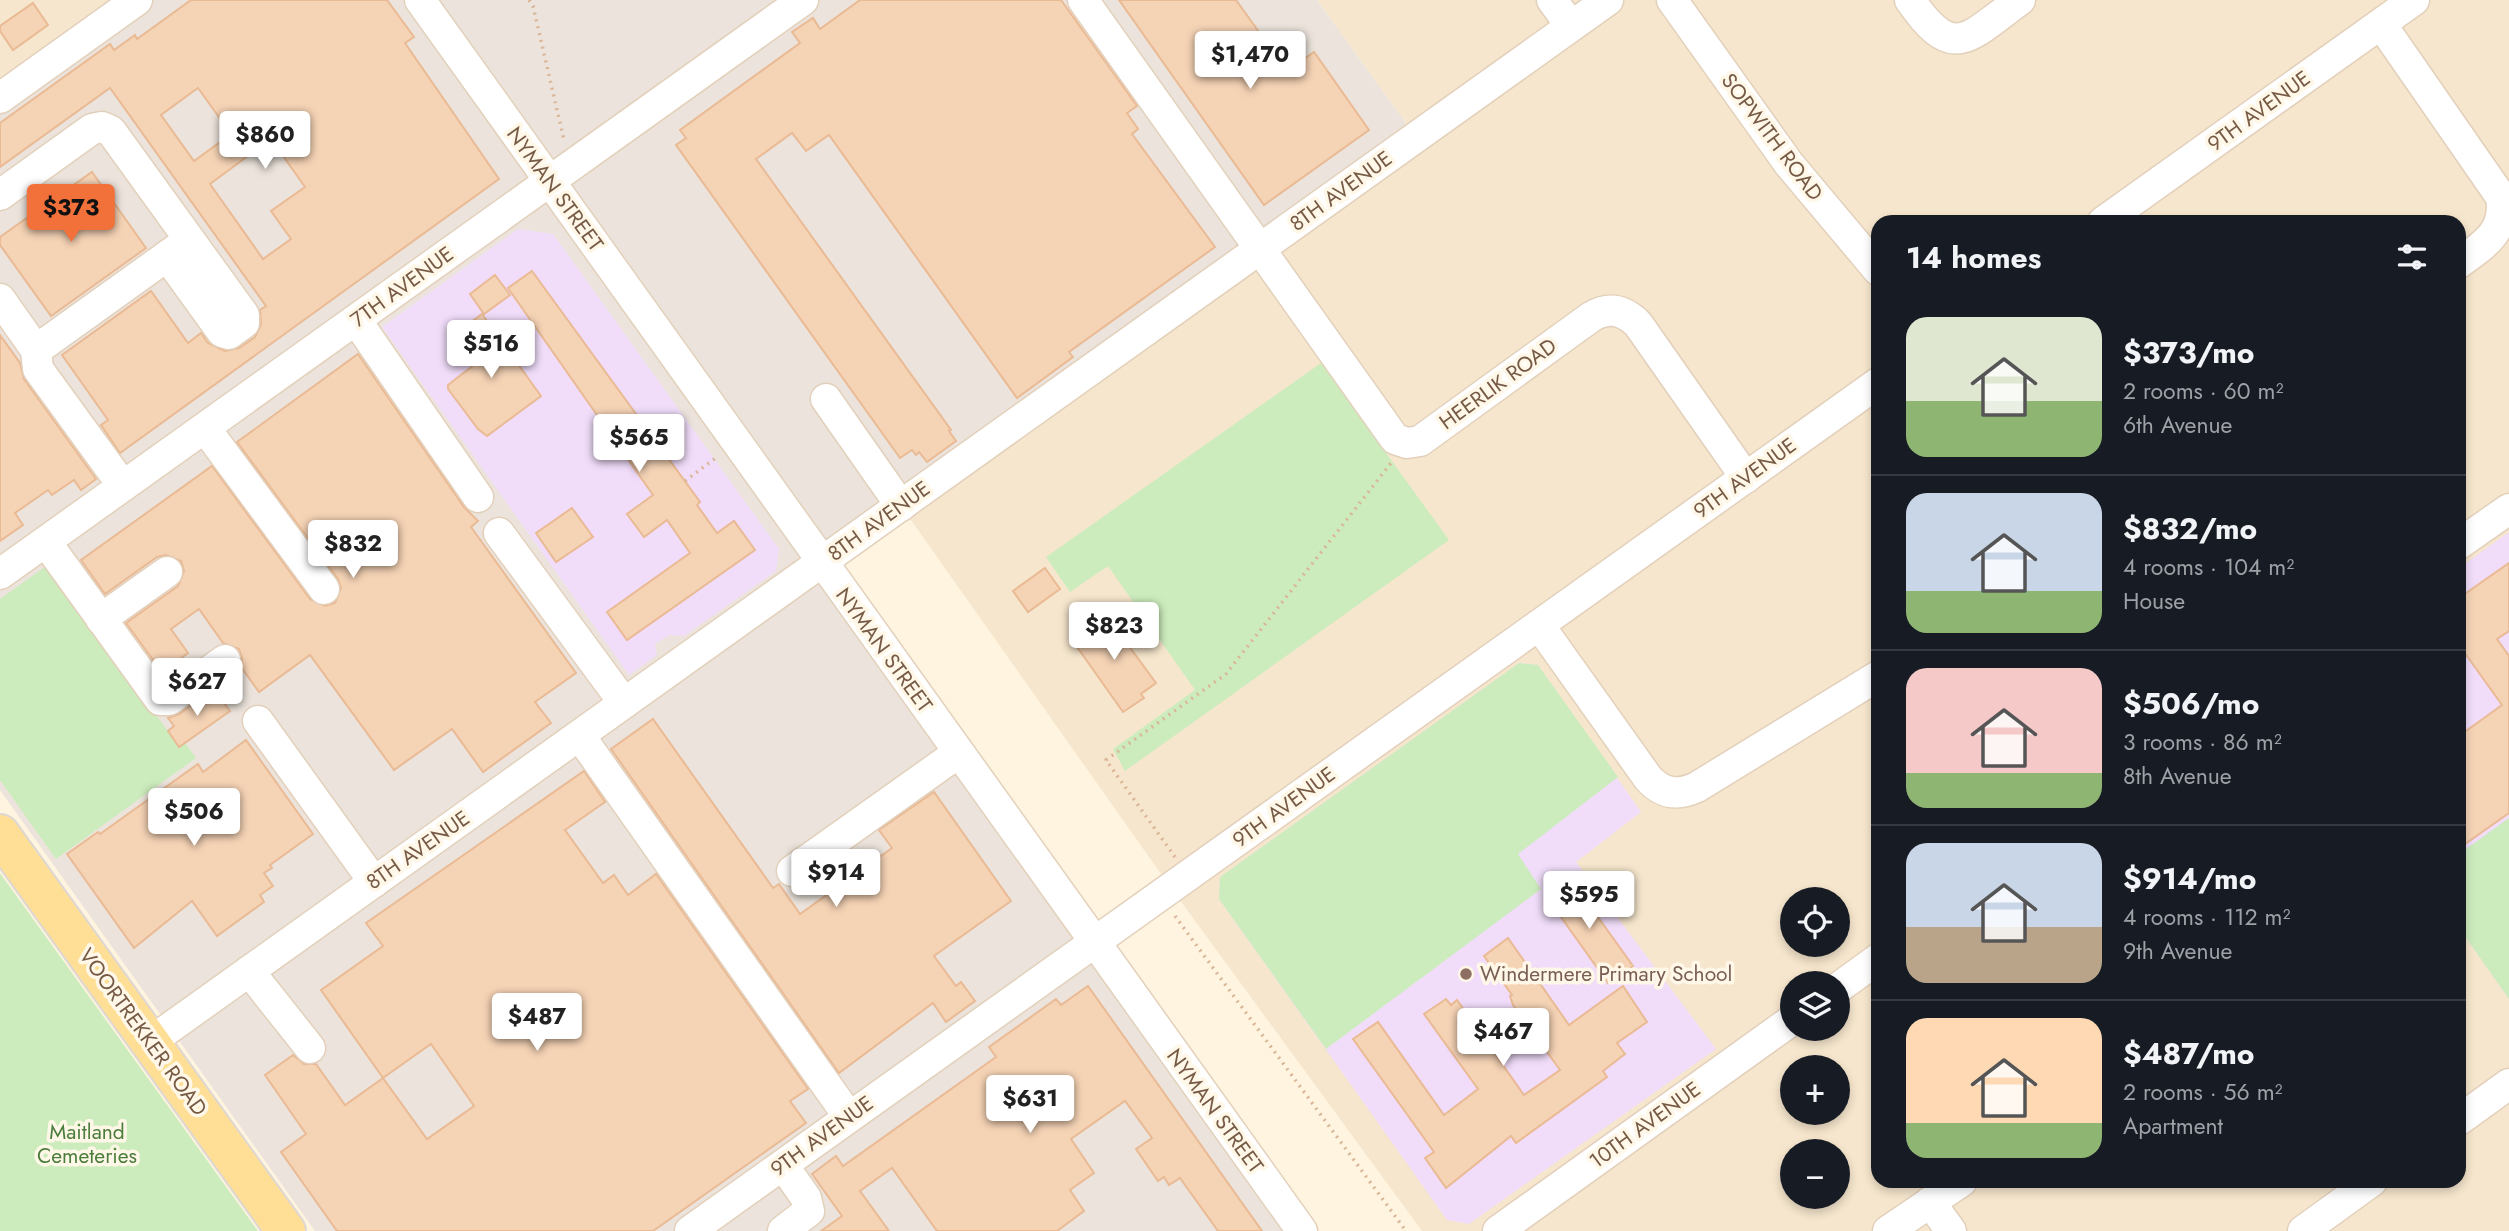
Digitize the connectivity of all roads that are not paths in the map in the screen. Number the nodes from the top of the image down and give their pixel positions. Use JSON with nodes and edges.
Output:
{"nodes":[{"id":1,"x":137,"y":0,"type":"edge"},
{"id":2,"x":420,"y":0,"type":"edge"},
{"id":3,"x":803,"y":0,"type":"edge"},
{"id":4,"x":1083,"y":0,"type":"edge"},
{"id":5,"x":1552,"y":0,"type":"edge"},
{"id":6,"x":1608,"y":0,"type":"edge"},
{"id":7,"x":1672,"y":0,"type":"edge"},
{"id":8,"x":1910,"y":0,"type":"edge"},
{"id":9,"x":2020,"y":0,"type":"edge"},
{"id":10,"x":2414,"y":0,"type":"edge"},
{"id":11,"x":2381,"y":24,"type":"junction"},
{"id":12,"x":1571,"y":26,"type":"junction"},
{"id":13,"x":0,"y":98,"type":"edge"},
{"id":14,"x":560,"y":174,"type":"junction"},
{"id":15,"x":0,"y":195,"type":"edge"},
{"id":16,"x":2113,"y":215,"type":"edge"},
{"id":17,"x":1258,"y":250,"type":"junction"},
{"id":18,"x":2466,"y":257,"type":"edge"},
{"id":19,"x":1871,"y":262,"type":"edge"},
{"id":20,"x":0,"y":299,"type":"edge"},
{"id":21,"x":356,"y":320,"type":"junction"},
{"id":22,"x":36,"y":349,"type":"junction"},
{"id":23,"x":1871,"y":388,"type":"edge"},
{"id":24,"x":826,"y":399,"type":"dead end"},
{"id":25,"x":205,"y":428,"type":"junction"},
{"id":26,"x":1746,"y":478,"type":"junction"},
{"id":27,"x":123,"y":486,"type":"junction"},
{"id":28,"x":478,"y":497,"type":"dead end"},
{"id":29,"x":901,"y":506,"type":"junction"},
{"id":30,"x":2509,"y":509,"type":"edge"},
{"id":31,"x":499,"y":533,"type":"dead end"},
{"id":32,"x":2466,"y":539,"type":"edge"},
{"id":33,"x":46,"y":541,"type":"junction"},
{"id":34,"x":822,"y":562,"type":"junction"},
{"id":35,"x":167,"y":572,"type":"dead end"},
{"id":36,"x":0,"y":574,"type":"edge"},
{"id":37,"x":324,"y":589,"type":"dead end"},
{"id":38,"x":102,"y":620,"type":"junction"},
{"id":39,"x":1539,"y":625,"type":"junction"},
{"id":40,"x":225,"y":660,"type":"dead end"},
{"id":41,"x":1871,"y":680,"type":"edge"},
{"id":42,"x":624,"y":703,"type":"junction"},
{"id":43,"x":258,"y":721,"type":"dead end"},
{"id":44,"x":580,"y":736,"type":"junction"},
{"id":45,"x":958,"y":753,"type":"junction"},
{"id":46,"x":0,"y":834,"type":"edge"},
{"id":47,"x":792,"y":871,"type":"dead end"},
{"id":48,"x":374,"y":882,"type":"junction"},
{"id":49,"x":1094,"y":942,"type":"junction"},
{"id":50,"x":1871,"y":964,"type":"edge"},
{"id":51,"x":249,"y":971,"type":"junction"},
{"id":52,"x":1850,"y":979,"type":"edge"},
{"id":53,"x":1780,"y":1029,"type":"edge"},
{"id":54,"x":150,"y":1042,"type":"junction"},
{"id":55,"x":310,"y":1048,"type":"dead end"},
{"id":56,"x":2509,"y":1084,"type":"edge"},
{"id":57,"x":2466,"y":1109,"type":"edge"},
{"id":58,"x":849,"y":1117,"type":"junction"},
{"id":59,"x":783,"y":1165,"type":"junction"},
{"id":60,"x":1951,"y":1188,"type":"edge"},
{"id":61,"x":2362,"y":1188,"type":"edge"},
{"id":62,"x":1930,"y":1202,"type":"junction"},
{"id":63,"x":286,"y":1231,"type":"edge"},
{"id":64,"x":690,"y":1231,"type":"edge"},
{"id":65,"x":783,"y":1231,"type":"edge"},
{"id":66,"x":1302,"y":1231,"type":"edge"},
{"id":67,"x":1498,"y":1231,"type":"edge"},
{"id":68,"x":1888,"y":1231,"type":"edge"},
{"id":69,"x":1951,"y":1231,"type":"edge"},
{"id":70,"x":2303,"y":1231,"type":"edge"}],
"edges":[{"from":1,"to":13,"type":"street"},
{"from":2,"to":14,"type":"street","name":"NYMAN STREET"},
{"from":3,"to":14,"type":"street","name":"7TH AVENUE"},
{"from":4,"to":17,"type":"street"},
{"from":5,"to":12,"type":"street"},
{"from":6,"to":12,"type":"street","name":"8TH AVENUE"},
{"from":7,"to":19,"type":"street","name":"SOPWITH ROAD"},
{"from":8,"to":9,"type":"street"},
{"from":10,"to":11,"type":"street","name":"9TH AVENUE"},
{"from":11,"to":16,"type":"street","name":"9TH AVENUE"},
{"from":11,"to":18,"type":"street"},
{"from":12,"to":17,"type":"street","name":"8TH AVENUE"},
{"from":14,"to":21,"type":"street","name":"7TH AVENUE"},
{"from":14,"to":34,"type":"street","name":"NYMAN STREET"},
{"from":15,"to":22,"type":"street"},
{"from":17,"to":26,"type":"street","name":"HEERLIK ROAD"},
{"from":17,"to":29,"type":"street","name":"8TH AVENUE"},
{"from":20,"to":22,"type":"street"},
{"from":21,"to":25,"type":"street","name":"7TH AVENUE"},
{"from":21,"to":28,"type":"street"},
{"from":22,"to":27,"type":"street"},
{"from":23,"to":26,"type":"street","name":"9TH AVENUE"},
{"from":24,"to":29,"type":"street"},
{"from":25,"to":27,"type":"street","name":"7TH AVENUE"},
{"from":25,"to":37,"type":"street"},
{"from":26,"to":39,"type":"street","name":"9TH AVENUE"},
{"from":27,"to":33,"type":"street","name":"7TH AVENUE"},
{"from":29,"to":34,"type":"street","name":"8TH AVENUE"},
{"from":30,"to":32,"type":"street"},
{"from":31,"to":42,"type":"street"},
{"from":33,"to":36,"type":"street","name":"7TH AVENUE"},
{"from":33,"to":38,"type":"street"},
{"from":34,"to":42,"type":"street","name":"8TH AVENUE"},
{"from":34,"to":45,"type":"street","name":"NYMAN STREET"},
{"from":35,"to":38,"type":"street"},
{"from":38,"to":40,"type":"street"},
{"from":39,"to":41,"type":"street"},
{"from":39,"to":49,"type":"street","name":"9TH AVENUE"},
{"from":42,"to":44,"type":"street","name":"8TH AVENUE"},
{"from":43,"to":48,"type":"street"},
{"from":44,"to":48,"type":"street","name":"8TH AVENUE"},
{"from":44,"to":58,"type":"street"},
{"from":45,"to":47,"type":"street"},
{"from":45,"to":49,"type":"street","name":"NYMAN STREET"},
{"from":46,"to":54,"type":"main road","name":"VOORTREKKER ROAD"},
{"from":48,"to":51,"type":"street","name":"8TH AVENUE"},
{"from":49,"to":58,"type":"street","name":"9TH AVENUE"},
{"from":49,"to":66,"type":"street","name":"NYMAN STREET"},
{"from":50,"to":52,"type":"street"},
{"from":51,"to":54,"type":"street","name":"8TH AVENUE"},
{"from":51,"to":55,"type":"street"},
{"from":53,"to":67,"type":"street","name":"10TH AVENUE"},
{"from":54,"to":63,"type":"main road","name":"VOORTREKKER ROAD"},
{"from":56,"to":57,"type":"street"},
{"from":58,"to":59,"type":"street","name":"9TH AVENUE"},
{"from":59,"to":64,"type":"street","name":"9TH AVENUE"},
{"from":59,"to":65,"type":"street"},
{"from":60,"to":62,"type":"street"},
{"from":61,"to":70,"type":"street"},
{"from":62,"to":68,"type":"street"},
{"from":62,"to":69,"type":"street"}]}
